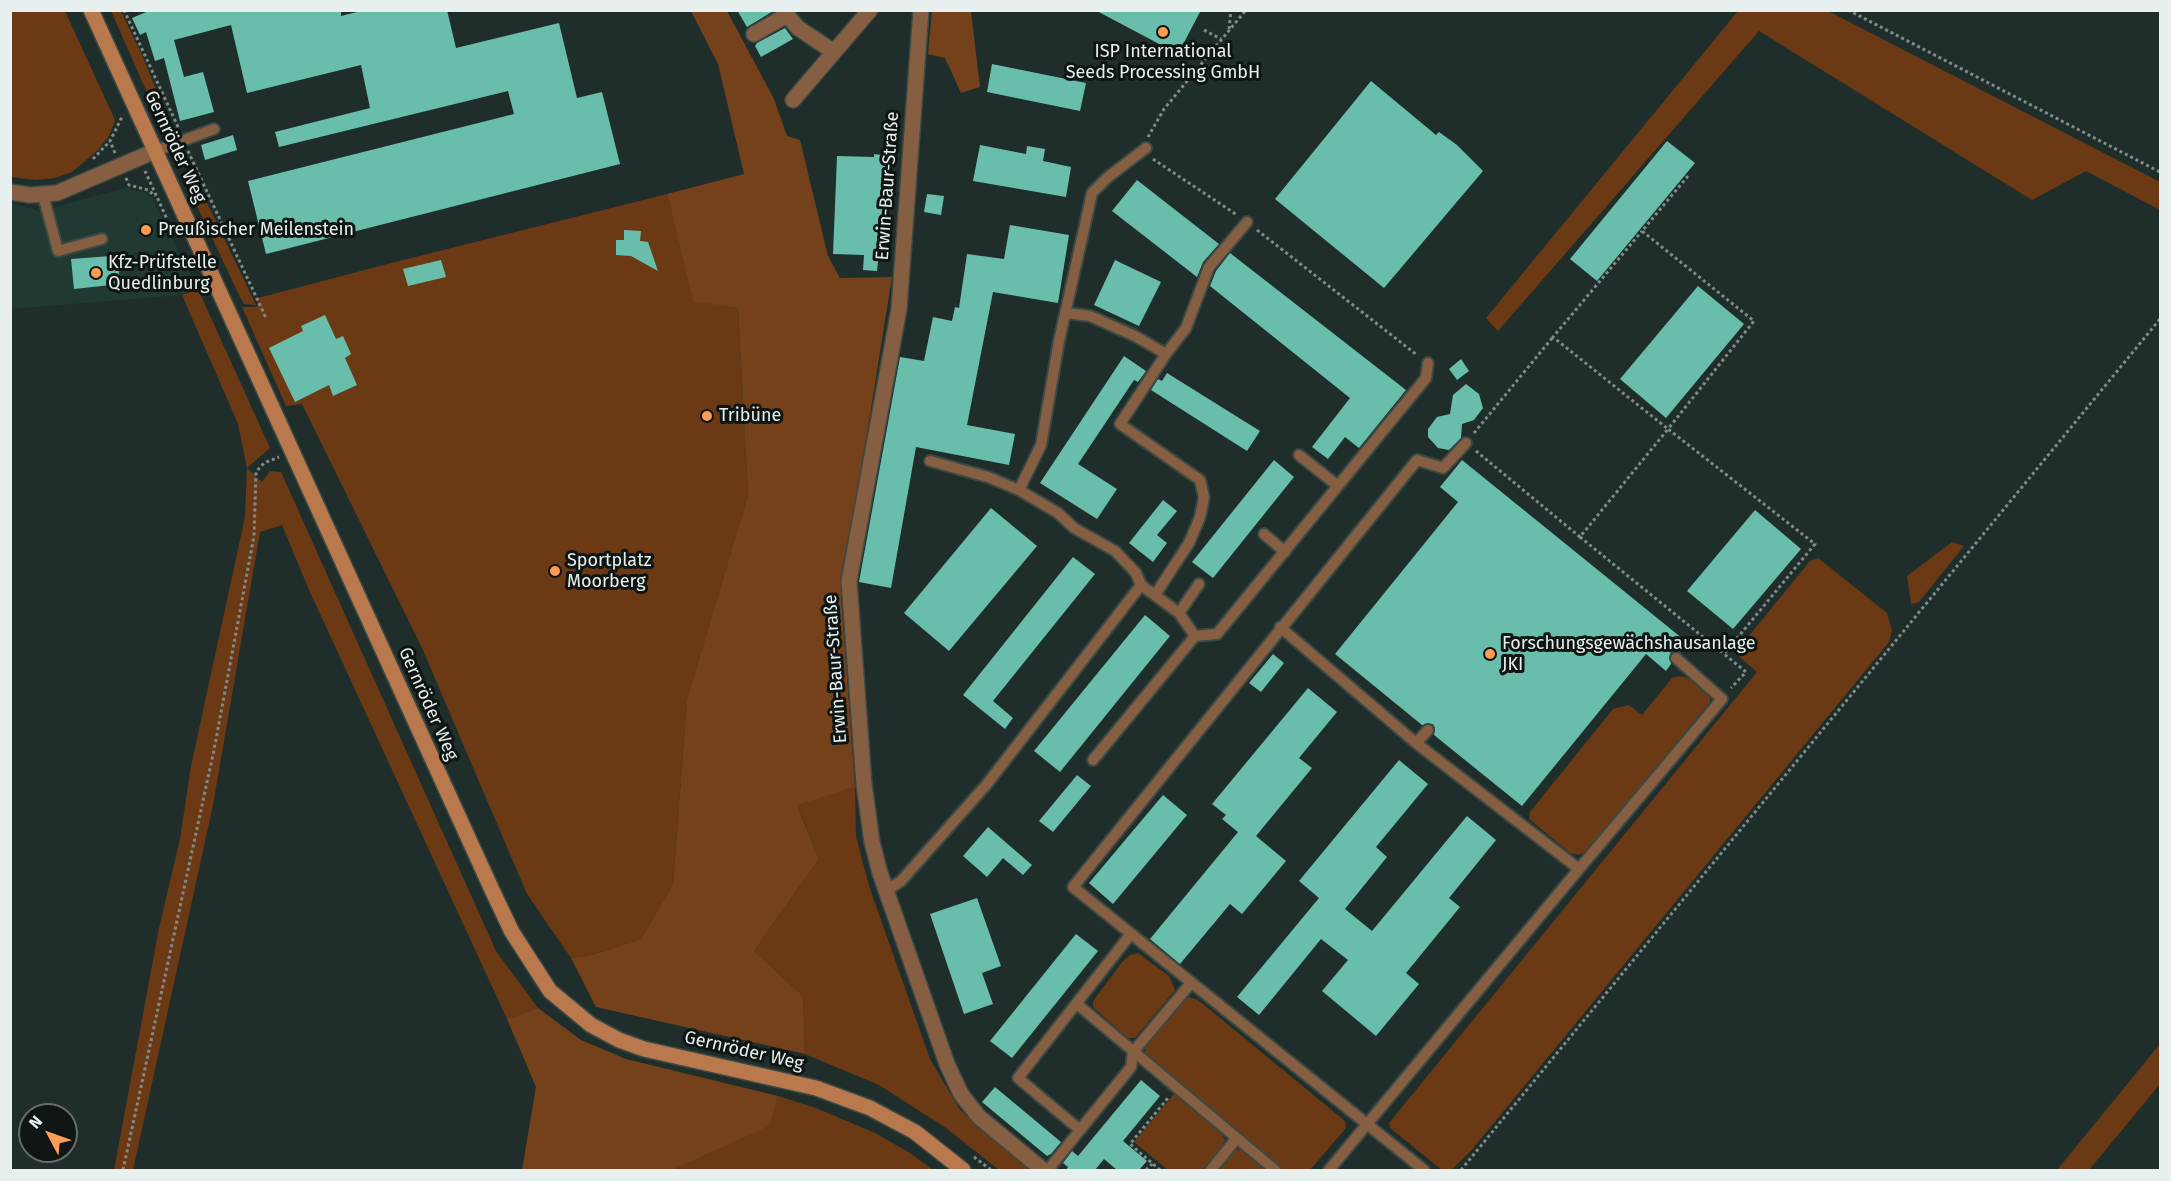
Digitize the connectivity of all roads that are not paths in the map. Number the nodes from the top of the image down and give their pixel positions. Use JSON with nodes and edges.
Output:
{"nodes":[{"id":1,"x":91,"y":10,"type":"edge"},
{"id":2,"x":870,"y":10,"type":"edge"},
{"id":3,"x":921,"y":10,"type":"edge"},
{"id":4,"x":754,"y":34,"type":"dead end"},
{"id":5,"x":834,"y":52,"type":"junction"},
{"id":6,"x":793,"y":100,"type":"dead end"},
{"id":7,"x":214,"y":129,"type":"dead end"},
{"id":8,"x":1146,"y":148,"type":"road end"},
{"id":9,"x":155,"y":150,"type":"junction"},
{"id":10,"x":10,"y":192,"type":"edge"},
{"id":11,"x":43,"y":195,"type":"junction"},
{"id":12,"x":1246,"y":222,"type":"road end"},
{"id":13,"x":102,"y":239,"type":"dead end"},
{"id":14,"x":1066,"y":313,"type":"junction"},
{"id":15,"x":1166,"y":354,"type":"junction"},
{"id":16,"x":1428,"y":363,"type":"road end"},
{"id":17,"x":1466,"y":443,"type":"road end"},
{"id":18,"x":1299,"y":454,"type":"dead end"},
{"id":19,"x":930,"y":461,"type":"dead end"},
{"id":20,"x":1338,"y":486,"type":"junction"},
{"id":21,"x":1019,"y":490,"type":"junction"},
{"id":22,"x":1263,"y":534,"type":"dead end"},
{"id":23,"x":1285,"y":552,"type":"junction"},
{"id":24,"x":1199,"y":584,"type":"dead end"},
{"id":25,"x":1141,"y":585,"type":"junction"},
{"id":26,"x":1155,"y":595,"type":"junction"},
{"id":27,"x":1179,"y":613,"type":"junction"},
{"id":28,"x":1280,"y":627,"type":"junction"},
{"id":29,"x":1195,"y":636,"type":"junction"},
{"id":30,"x":1676,"y":658,"type":"dead end"},
{"id":31,"x":1428,"y":730,"type":"dead end"},
{"id":32,"x":1416,"y":743,"type":"junction"},
{"id":33,"x":1093,"y":760,"type":"dead end"},
{"id":34,"x":1579,"y":869,"type":"junction"},
{"id":35,"x":886,"y":891,"type":"junction"},
{"id":36,"x":1130,"y":935,"type":"junction"},
{"id":37,"x":1191,"y":983,"type":"junction"},
{"id":38,"x":1077,"y":1004,"type":"junction"},
{"id":39,"x":1133,"y":1052,"type":"junction"},
{"id":40,"x":1366,"y":1124,"type":"junction"},
{"id":41,"x":1080,"y":1130,"type":"junction"},
{"id":42,"x":1236,"y":1139,"type":"junction"},
{"id":43,"x":963,"y":1170,"type":"edge"},
{"id":44,"x":1045,"y":1170,"type":"edge"},
{"id":45,"x":1210,"y":1170,"type":"edge"},
{"id":46,"x":1275,"y":1170,"type":"edge"},
{"id":47,"x":1329,"y":1170,"type":"edge"},
{"id":48,"x":1424,"y":1170,"type":"edge"}],
"edges":[{"from":1,"to":9,"type":"main road","name":"Gernröder Weg"},
{"from":2,"to":5,"type":"street"},
{"from":3,"to":35,"type":"street","name":"Erwin-Baur-Straße"},
{"from":4,"to":5,"type":"street"},
{"from":5,"to":6,"type":"street"},
{"from":7,"to":9,"type":"lane"},
{"from":8,"to":14,"type":"lane"},
{"from":9,"to":11,"type":"street"},
{"from":9,"to":43,"type":"main road","name":"Gernröder Weg"},
{"from":10,"to":11,"type":"street"},
{"from":11,"to":13,"type":"lane"},
{"from":12,"to":15,"type":"lane"},
{"from":14,"to":15,"type":"lane"},
{"from":14,"to":21,"type":"lane"},
{"from":15,"to":26,"type":"lane"},
{"from":16,"to":20,"type":"lane"},
{"from":17,"to":28,"type":"lane"},
{"from":18,"to":20,"type":"lane"},
{"from":19,"to":21,"type":"lane"},
{"from":20,"to":23,"type":"lane"},
{"from":21,"to":25,"type":"lane"},
{"from":22,"to":23,"type":"lane"},
{"from":23,"to":29,"type":"lane"},
{"from":24,"to":27,"type":"lane"},
{"from":25,"to":26,"type":"lane"},
{"from":25,"to":35,"type":"lane"},
{"from":26,"to":27,"type":"lane"},
{"from":27,"to":29,"type":"lane"},
{"from":28,"to":32,"type":"lane"},
{"from":28,"to":36,"type":"lane"},
{"from":29,"to":33,"type":"lane"},
{"from":30,"to":34,"type":"lane"},
{"from":31,"to":32,"type":"lane"},
{"from":32,"to":34,"type":"lane"},
{"from":34,"to":40,"type":"lane"},
{"from":35,"to":44,"type":"street","name":"Erwin-Baur-Straße"},
{"from":36,"to":37,"type":"lane"},
{"from":36,"to":38,"type":"lane"},
{"from":37,"to":39,"type":"lane"},
{"from":37,"to":40,"type":"lane"},
{"from":38,"to":39,"type":"lane"},
{"from":38,"to":41,"type":"lane"},
{"from":39,"to":41,"type":"lane"},
{"from":39,"to":42,"type":"lane"},
{"from":40,"to":47,"type":"lane"},
{"from":40,"to":48,"type":"lane"},
{"from":41,"to":44,"type":"lane"},
{"from":42,"to":45,"type":"lane"},
{"from":42,"to":46,"type":"lane"}]}
